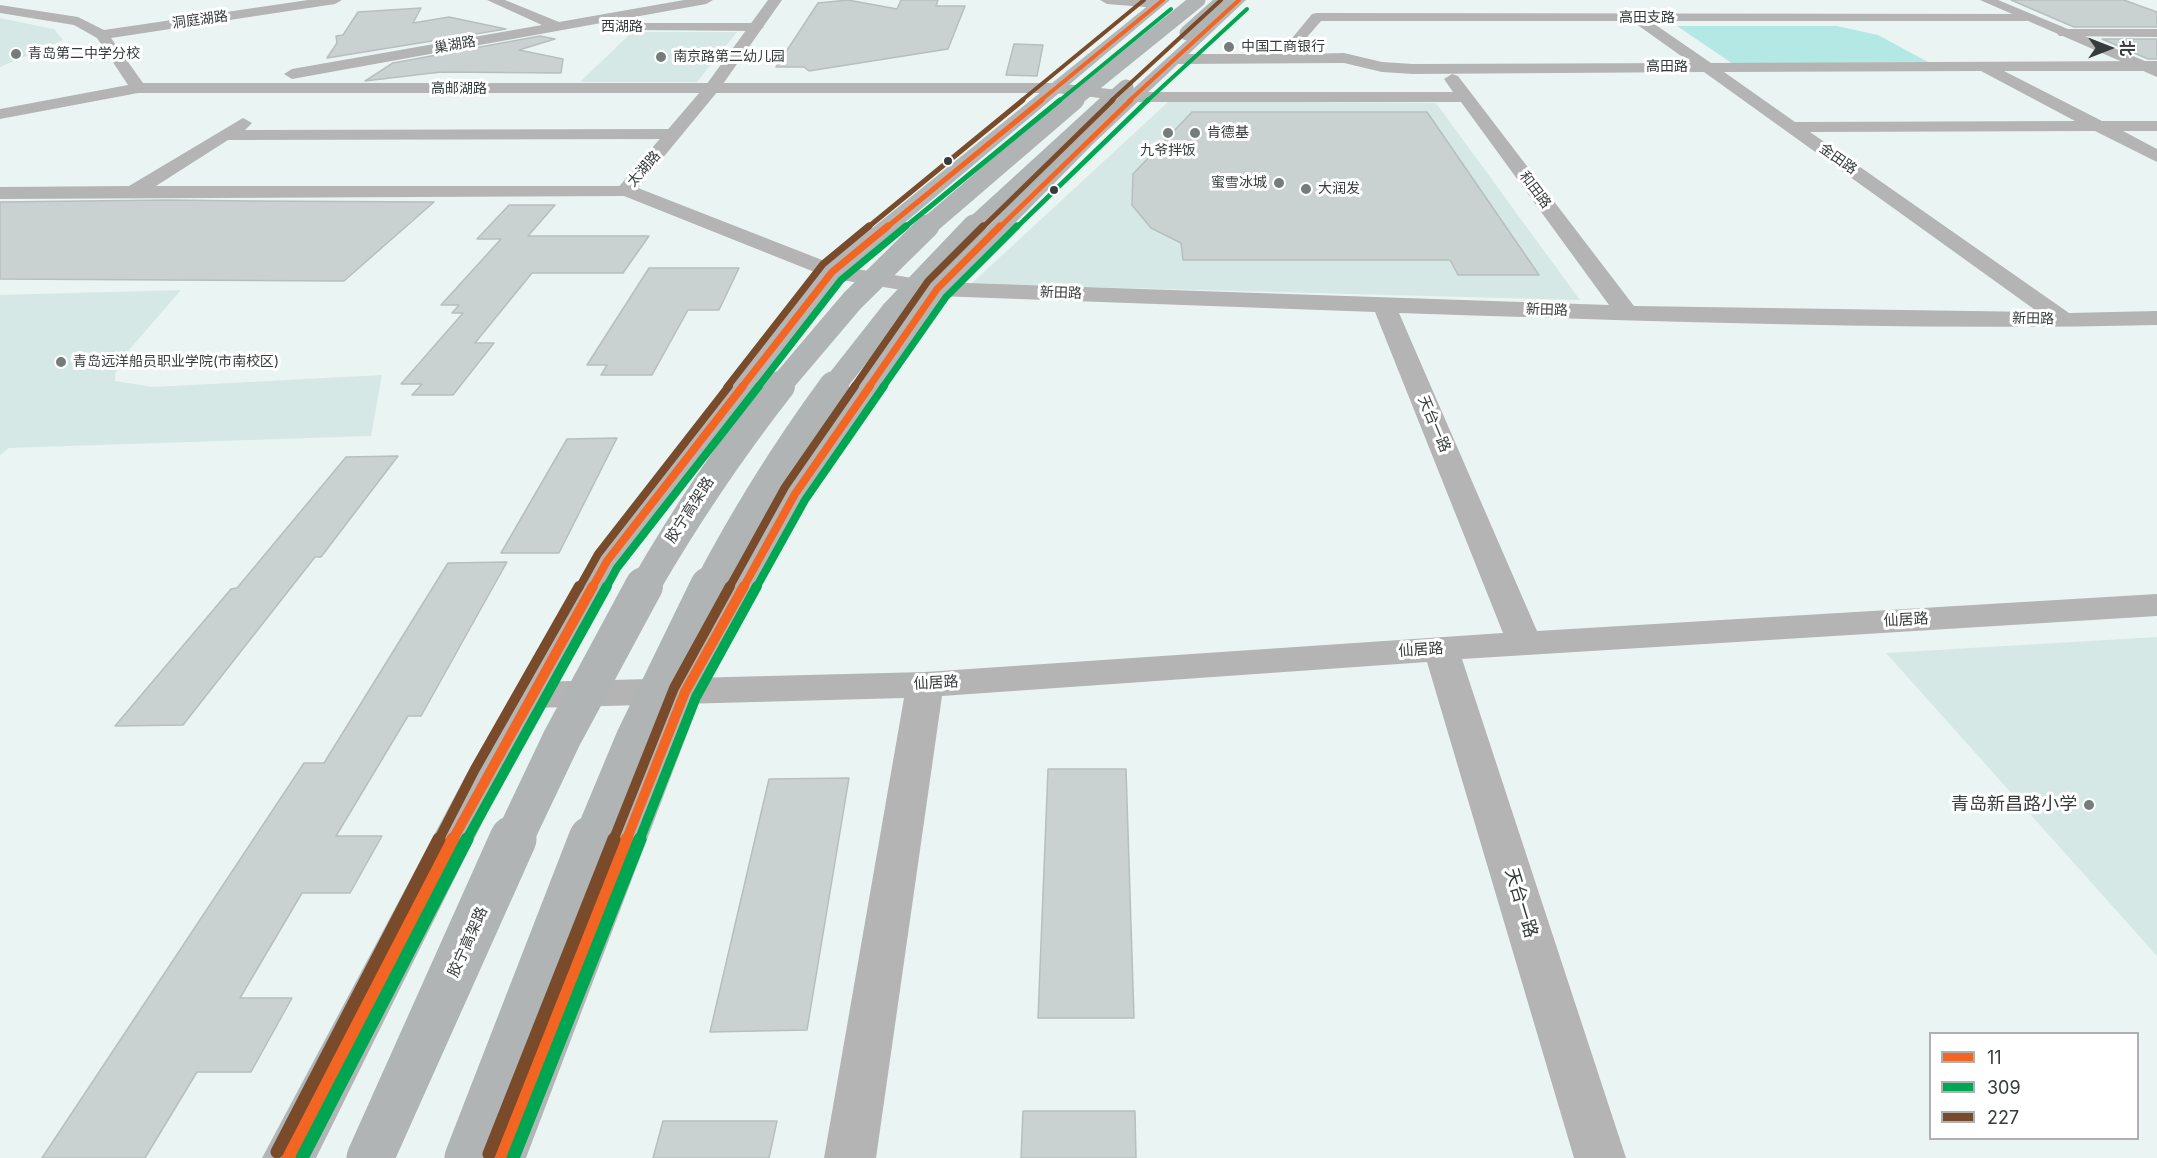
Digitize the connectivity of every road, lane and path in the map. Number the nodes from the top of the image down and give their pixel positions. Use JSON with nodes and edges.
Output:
{"nodes":[{"id":1,"x":335,"y":0,"type":"edge"},
{"id":2,"x":494,"y":0,"type":"edge"},
{"id":3,"x":706,"y":0,"type":"edge"},
{"id":4,"x":776,"y":0,"type":"edge"},
{"id":5,"x":1107,"y":0,"type":"edge"},
{"id":6,"x":1198,"y":0,"type":"edge"},
{"id":7,"x":1224,"y":0,"type":"edge"},
{"id":8,"x":1239,"y":0,"type":"edge"},
{"id":9,"x":1610,"y":0,"type":"edge"},
{"id":10,"x":1987,"y":0,"type":"edge"},
{"id":11,"x":1160,"y":2,"type":"edge"},
{"id":12,"x":0,"y":9,"type":"edge"},
{"id":13,"x":2026,"y":17,"type":"junction"},
{"id":14,"x":1637,"y":18,"type":"junction"},
{"id":15,"x":554,"y":27,"type":"junction"},
{"id":16,"x":757,"y":27,"type":"junction"},
{"id":17,"x":2064,"y":33,"type":"junction"},
{"id":18,"x":2157,"y":33,"type":"edge"},
{"id":19,"x":102,"y":35,"type":"junction"},
{"id":20,"x":1299,"y":58,"type":"junction"},
{"id":21,"x":1178,"y":59,"type":"junction"},
{"id":22,"x":1983,"y":66,"type":"junction"},
{"id":23,"x":1710,"y":67,"type":"junction"},
{"id":24,"x":1443,"y":68,"type":"junction"},
{"id":25,"x":2152,"y":68,"type":"edge"},
{"id":26,"x":138,"y":88,"type":"junction"},
{"id":27,"x":712,"y":88,"type":"junction"},
{"id":28,"x":1056,"y":88,"type":"junction"},
{"id":29,"x":205,"y":89,"type":"junction"},
{"id":30,"x":295,"y":89,"type":"junction"},
{"id":31,"x":1136,"y":97,"type":"junction"},
{"id":32,"x":1465,"y":97,"type":"junction"},
{"id":33,"x":0,"y":114,"type":"edge"},
{"id":34,"x":2098,"y":126,"type":"junction"},
{"id":35,"x":2157,"y":126,"type":"edge"},
{"id":36,"x":1793,"y":127,"type":"junction"},
{"id":37,"x":674,"y":134,"type":"junction"},
{"id":38,"x":225,"y":135,"type":"junction"},
{"id":39,"x":2157,"y":156,"type":"edge"},
{"id":40,"x":626,"y":190,"type":"junction"},
{"id":41,"x":134,"y":191,"type":"junction"},
{"id":42,"x":0,"y":193,"type":"edge"},
{"id":43,"x":832,"y":272,"type":"junction"},
{"id":44,"x":937,"y":289,"type":"junction"},
{"id":45,"x":1384,"y":305,"type":"junction"},
{"id":46,"x":1627,"y":312,"type":"junction"},
{"id":47,"x":2157,"y":318,"type":"edge"},
{"id":48,"x":2064,"y":320,"type":"junction"},
{"id":49,"x":2157,"y":605,"type":"edge"},
{"id":50,"x":1525,"y":643,"type":"junction"},
{"id":51,"x":1441,"y":649,"type":"junction"},
{"id":52,"x":925,"y":685,"type":"junction"},
{"id":53,"x":685,"y":692,"type":"junction"},
{"id":54,"x":532,"y":695,"type":"junction"},
{"id":55,"x":288,"y":1158,"type":"edge"},
{"id":56,"x":370,"y":1158,"type":"edge"},
{"id":57,"x":468,"y":1158,"type":"edge"},
{"id":58,"x":500,"y":1158,"type":"edge"},
{"id":59,"x":850,"y":1158,"type":"edge"},
{"id":60,"x":1600,"y":1158,"type":"edge"}],
"edges":[{"from":1,"to":19,"type":"street","name":"洞庭湖路"},
{"from":2,"to":15,"type":"street","name":"西湖路"},
{"from":3,"to":15,"type":"street","name":"巢湖路"},
{"from":4,"to":16,"type":"street","name":"太湖路"},
{"from":5,"to":11,"type":"street"},
{"from":6,"to":56,"type":"highway","name":"胶宁高架路","bridge":true},
{"from":7,"to":57,"type":"highway","bridge":true},
{"from":8,"to":21,"type":"main road"},
{"from":9,"to":14,"type":"street","name":"金田路"},
{"from":10,"to":13,"type":"street"},
{"from":11,"to":28,"type":"main road"},
{"from":12,"to":19,"type":"street"},
{"from":13,"to":14,"type":"street","name":"高田支路"},
{"from":13,"to":17,"type":"street"},
{"from":14,"to":20,"type":"street","name":"高田支路"},
{"from":14,"to":23,"type":"street","name":"金田路"},
{"from":15,"to":16,"type":"street","name":"西湖路"},
{"from":15,"to":29,"type":"street","name":"巢湖路"},
{"from":16,"to":27,"type":"street","name":"太湖路"},
{"from":17,"to":18,"type":"street"},
{"from":17,"to":25,"type":"street"},
{"from":19,"to":26,"type":"street"},
{"from":20,"to":21,"type":"street","name":"高田路"},
{"from":20,"to":24,"type":"street","name":"高田路"},
{"from":21,"to":31,"type":"main road"},
{"from":22,"to":23,"type":"street","name":"高田路"},
{"from":22,"to":25,"type":"street","name":"高田路"},
{"from":22,"to":34,"type":"street"},
{"from":23,"to":24,"type":"street","name":"高田路"},
{"from":23,"to":36,"type":"street","name":"金田路"},
{"from":24,"to":32,"type":"street","name":"和田路"},
{"from":26,"to":29,"type":"street","name":"高邮湖路"},
{"from":26,"to":33,"type":"street","name":"高邮湖路"},
{"from":27,"to":28,"type":"street","name":"高邮湖路"},
{"from":27,"to":30,"type":"street","name":"高邮湖路"},
{"from":27,"to":37,"type":"street","name":"太湖路"},
{"from":28,"to":31,"type":"street","name":"高邮湖路"},
{"from":28,"to":43,"type":"main road"},
{"from":29,"to":30,"type":"street","name":"高邮湖路"},
{"from":30,"to":38,"type":"street"},
{"from":31,"to":32,"type":"street"},
{"from":31,"to":44,"type":"main road"},
{"from":32,"to":46,"type":"street","name":"和田路"},
{"from":34,"to":35,"type":"street"},
{"from":34,"to":36,"type":"street"},
{"from":34,"to":39,"type":"street"},
{"from":36,"to":48,"type":"street","name":"金田路"},
{"from":37,"to":38,"type":"street"},
{"from":37,"to":40,"type":"street","name":"太湖路"},
{"from":38,"to":41,"type":"street"},
{"from":40,"to":41,"type":"street"},
{"from":40,"to":43,"type":"street","name":"太湖路"},
{"from":41,"to":42,"type":"street"},
{"from":43,"to":44,"type":"street","name":"太湖路"},
{"from":43,"to":54,"type":"main road"},
{"from":44,"to":45,"type":"street","name":"新田路"},
{"from":44,"to":53,"type":"main road"},
{"from":45,"to":46,"type":"street","name":"新田路"},
{"from":45,"to":50,"type":"street","name":"天台一路"},
{"from":46,"to":48,"type":"street","name":"新田路"},
{"from":47,"to":48,"type":"street","name":"新田路"},
{"from":49,"to":50,"type":"street","name":"仙居路"},
{"from":50,"to":51,"type":"street","name":"仙居路"},
{"from":51,"to":52,"type":"street","name":"仙居路"},
{"from":51,"to":60,"type":"street","name":"天台一路"},
{"from":52,"to":53,"type":"street","name":"仙居路"},
{"from":52,"to":59,"type":"street"},
{"from":53,"to":54,"type":"street","name":"仙居路"},
{"from":53,"to":58,"type":"main road"},
{"from":54,"to":55,"type":"main road"}]}
